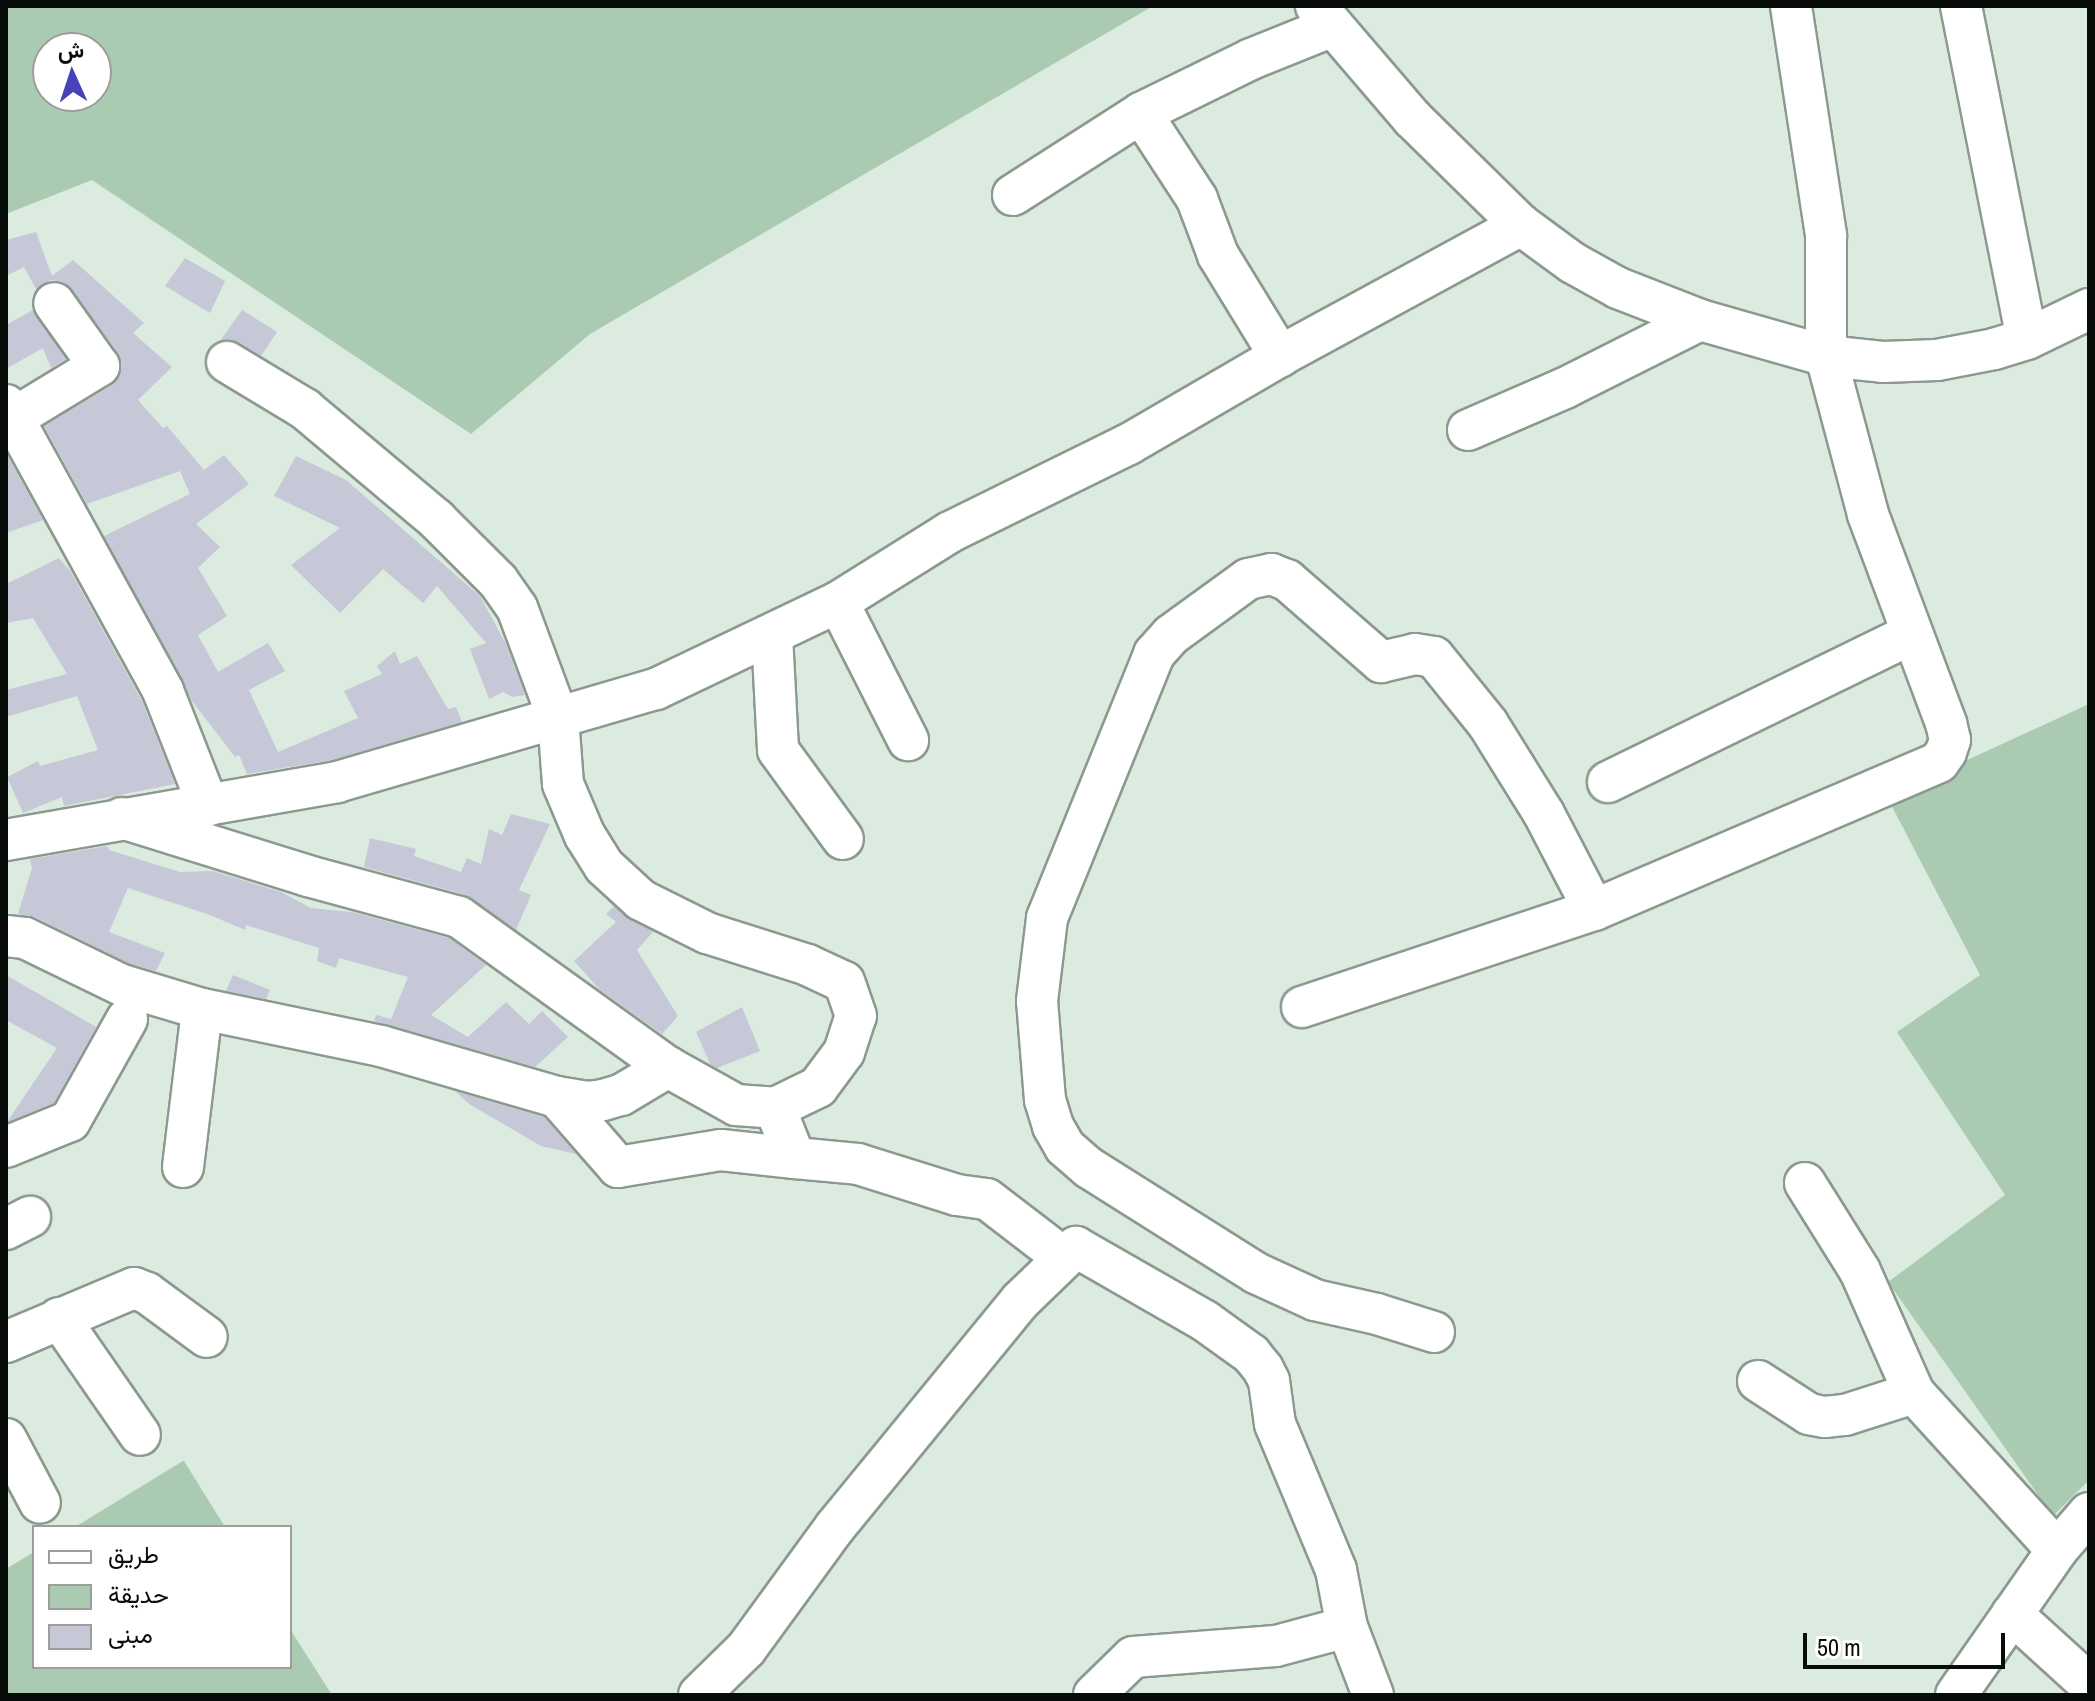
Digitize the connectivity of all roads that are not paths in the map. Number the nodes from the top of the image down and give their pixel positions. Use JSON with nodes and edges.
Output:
{"nodes":[{"id":1,"x":1791,"y":6,"type":"edge"},
{"id":2,"x":1961,"y":6,"type":"edge"},
{"id":3,"x":1324,"y":16,"type":"edge"},
{"id":4,"x":1141,"y":113,"type":"junction"},
{"id":5,"x":1013,"y":195,"type":"dead end"},
{"id":6,"x":1521,"y":225,"type":"junction"},
{"id":7,"x":54,"y":303,"type":"dead end"},
{"id":8,"x":2089,"y":309,"type":"edge"},
{"id":9,"x":1700,"y":320,"type":"junction"},
{"id":10,"x":2027,"y":339,"type":"junction"},
{"id":11,"x":1280,"y":356,"type":"junction"},
{"id":12,"x":1826,"y":356,"type":"junction"},
{"id":13,"x":227,"y":362,"type":"dead end"},
{"id":14,"x":9,"y":412,"type":"edge"},
{"id":15,"x":1468,"y":430,"type":"dead end"},
{"id":16,"x":838,"y":602,"type":"junction"},
{"id":17,"x":1912,"y":634,"type":"junction"},
{"id":18,"x":772,"y":635,"type":"junction"},
{"id":19,"x":558,"y":718,"type":"junction"},
{"id":20,"x":908,"y":740,"type":"dead end"},
{"id":21,"x":1608,"y":782,"type":"dead end"},
{"id":22,"x":208,"y":805,"type":"junction"},
{"id":23,"x":122,"y":818,"type":"junction"},
{"id":24,"x":10,"y":827,"type":"edge"},
{"id":25,"x":843,"y":839,"type":"dead end"},
{"id":26,"x":1594,"y":910,"type":"junction"},
{"id":27,"x":6,"y":936,"type":"edge"},
{"id":28,"x":1302,"y":1007,"type":"dead end"},
{"id":29,"x":202,"y":1009,"type":"junction"},
{"id":30,"x":127,"y":1019,"type":"dead end"},
{"id":31,"x":668,"y":1067,"type":"junction"},
{"id":32,"x":557,"y":1097,"type":"junction"},
{"id":33,"x":775,"y":1108,"type":"junction"},
{"id":34,"x":6,"y":1147,"type":"edge"},
{"id":35,"x":795,"y":1158,"type":"junction"},
{"id":36,"x":183,"y":1167,"type":"dead end"},
{"id":37,"x":1805,"y":1183,"type":"dead end"},
{"id":38,"x":1064,"y":1258,"type":"junction"},
{"id":39,"x":59,"y":1318,"type":"junction"},
{"id":40,"x":1434,"y":1332,"type":"dead end"},
{"id":41,"x":207,"y":1337,"type":"dead end"},
{"id":42,"x":6,"y":1342,"type":"edge"},
{"id":43,"x":1758,"y":1381,"type":"dead end"},
{"id":44,"x":1914,"y":1393,"type":"junction"},
{"id":45,"x":140,"y":1435,"type":"dead end"},
{"id":46,"x":7,"y":1444,"type":"edge"},
{"id":47,"x":40,"y":1503,"type":"dead end"},
{"id":48,"x":2089,"y":1513,"type":"edge"},
{"id":49,"x":2057,"y":1550,"type":"junction"},
{"id":50,"x":2012,"y":1614,"type":"junction"},
{"id":51,"x":1347,"y":1627,"type":"junction"},
{"id":52,"x":2089,"y":1684,"type":"edge"},
{"id":53,"x":699,"y":1695,"type":"edge"},
{"id":54,"x":1094,"y":1695,"type":"edge"},
{"id":55,"x":1373,"y":1695,"type":"edge"},
{"id":56,"x":1956,"y":1695,"type":"edge"}],
"edges":[{"from":1,"to":12,"type":"street"},
{"from":2,"to":10,"type":"street"},
{"from":3,"to":4,"type":"street"},
{"from":3,"to":6,"type":"street"},
{"from":4,"to":5,"type":"street"},
{"from":4,"to":11,"type":"street"},
{"from":6,"to":9,"type":"street"},
{"from":6,"to":11,"type":"street"},
{"from":7,"to":14,"type":"street"},
{"from":8,"to":10,"type":"street"},
{"from":9,"to":12,"type":"street"},
{"from":9,"to":15,"type":"street"},
{"from":10,"to":12,"type":"street"},
{"from":11,"to":16,"type":"street"},
{"from":12,"to":17,"type":"street"},
{"from":13,"to":19,"type":"street"},
{"from":14,"to":22,"type":"street"},
{"from":16,"to":18,"type":"street"},
{"from":16,"to":20,"type":"street"},
{"from":17,"to":21,"type":"street"},
{"from":17,"to":26,"type":"street"},
{"from":18,"to":19,"type":"street"},
{"from":18,"to":25,"type":"street"},
{"from":19,"to":22,"type":"street"},
{"from":19,"to":33,"type":"street"},
{"from":22,"to":23,"type":"street"},
{"from":23,"to":24,"type":"street"},
{"from":23,"to":31,"type":"street"},
{"from":26,"to":28,"type":"street"},
{"from":26,"to":40,"type":"street"},
{"from":27,"to":29,"type":"street"},
{"from":29,"to":32,"type":"street"},
{"from":29,"to":36,"type":"street"},
{"from":30,"to":34,"type":"street"},
{"from":31,"to":32,"type":"street"},
{"from":31,"to":33,"type":"street"},
{"from":32,"to":35,"type":"street"},
{"from":33,"to":35,"type":"street"},
{"from":35,"to":38,"type":"street"},
{"from":37,"to":44,"type":"street"},
{"from":38,"to":51,"type":"street"},
{"from":38,"to":53,"type":"street"},
{"from":39,"to":41,"type":"street"},
{"from":39,"to":42,"type":"street"},
{"from":39,"to":45,"type":"street"},
{"from":43,"to":44,"type":"street"},
{"from":44,"to":49,"type":"street"},
{"from":46,"to":47,"type":"street"},
{"from":48,"to":49,"type":"street"},
{"from":49,"to":50,"type":"street"},
{"from":50,"to":52,"type":"street"},
{"from":50,"to":56,"type":"street"},
{"from":51,"to":54,"type":"street"},
{"from":51,"to":55,"type":"street"}]}
